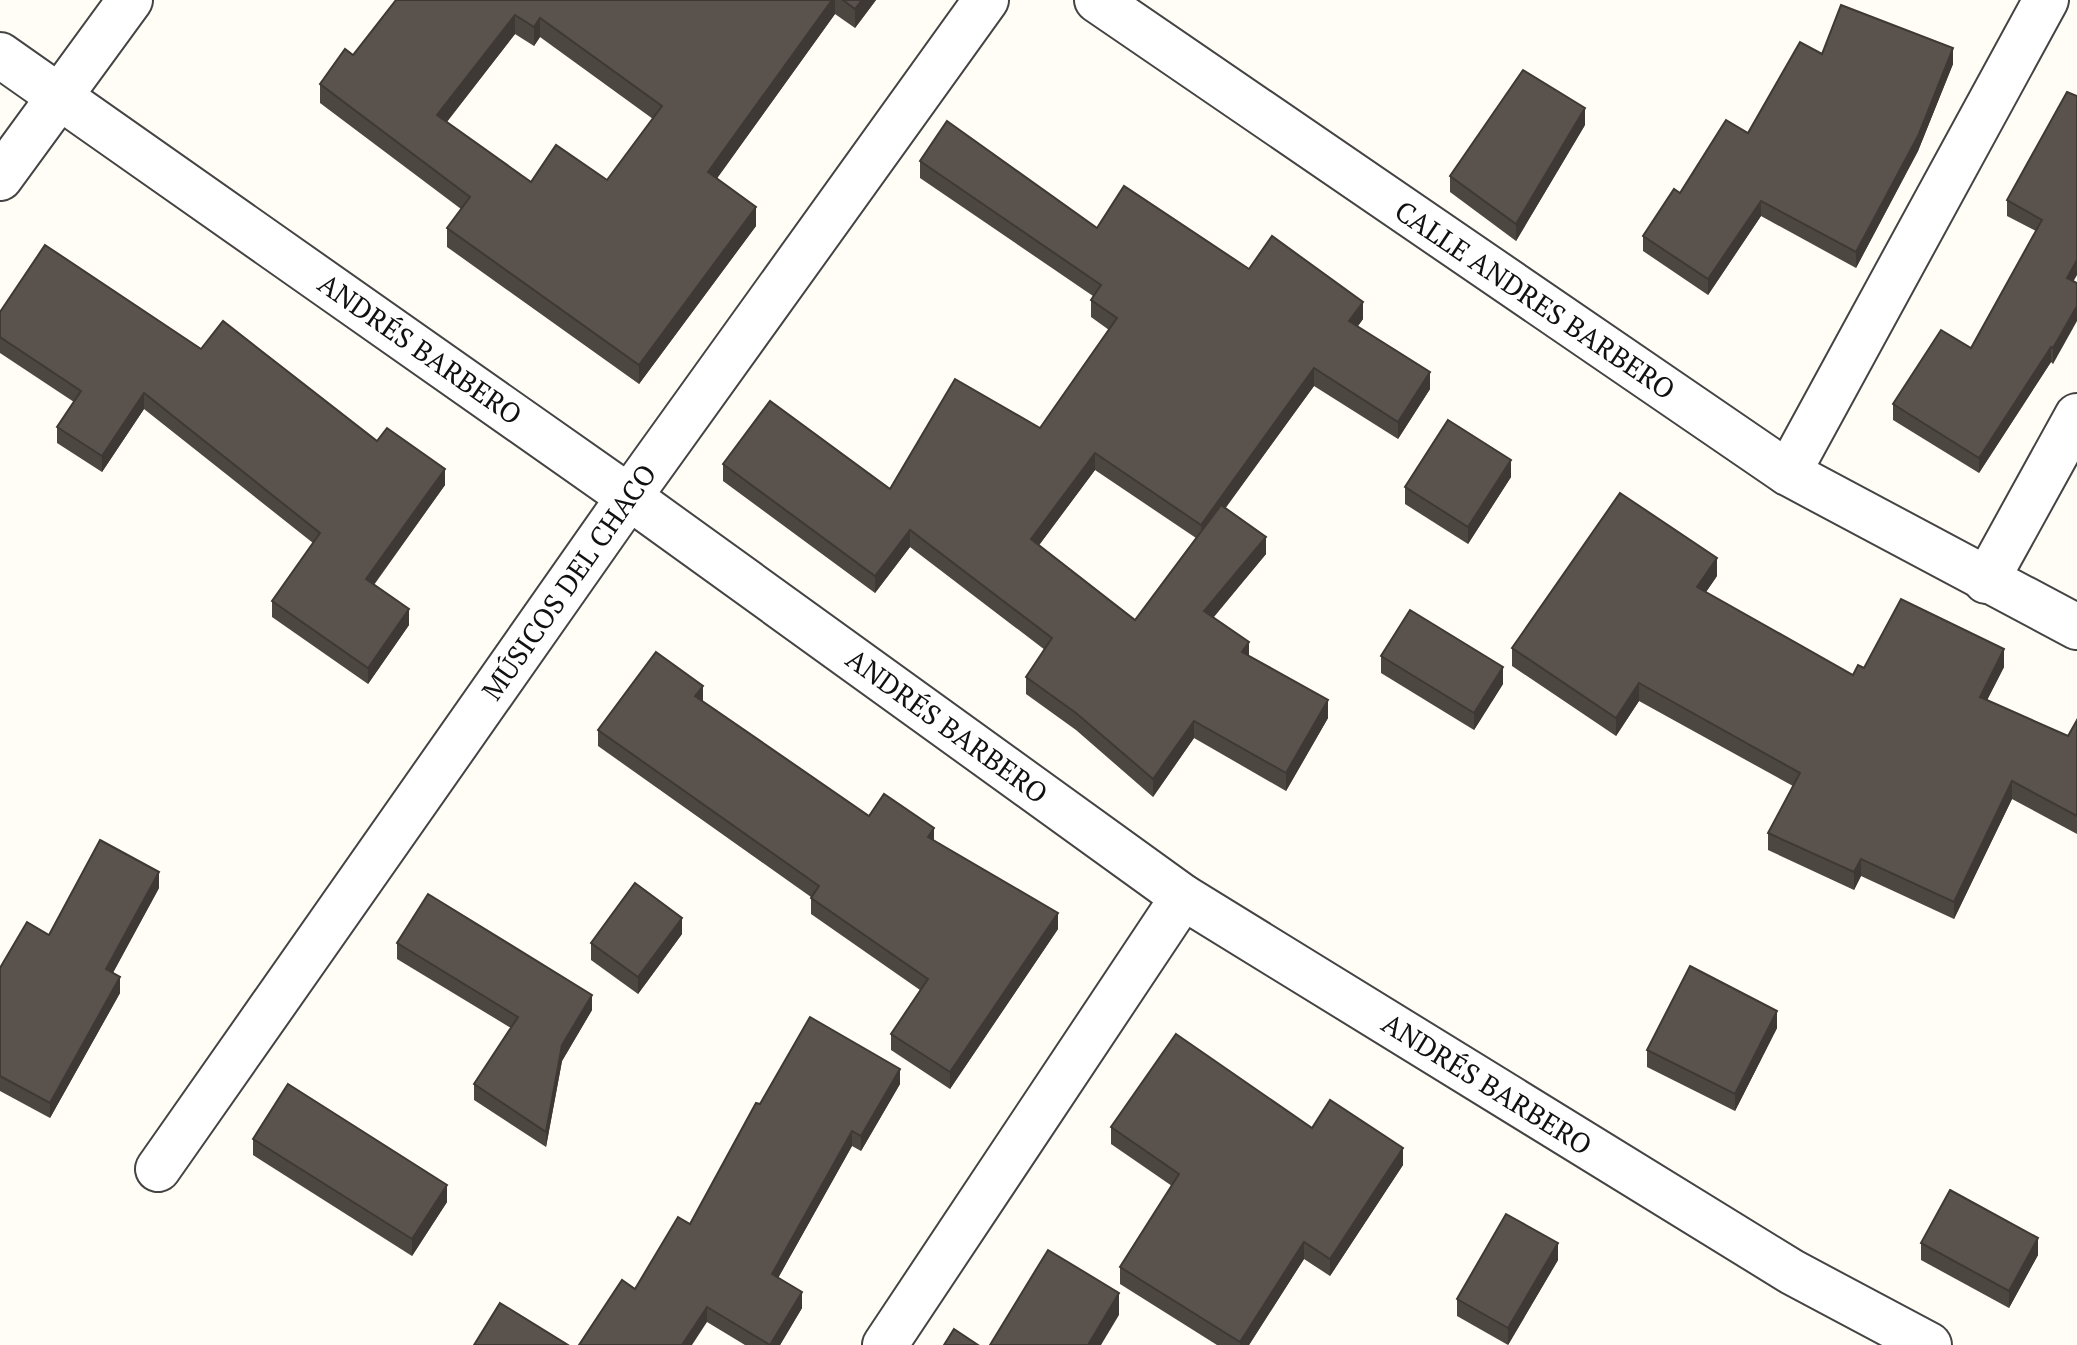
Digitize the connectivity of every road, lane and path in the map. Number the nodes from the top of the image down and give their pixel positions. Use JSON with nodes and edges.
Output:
{"nodes":[{"id":1,"x":130,"y":0,"type":"edge"},
{"id":2,"x":986,"y":0,"type":"edge"},
{"id":3,"x":1097,"y":0,"type":"edge"},
{"id":4,"x":2046,"y":0,"type":"edge"},
{"id":5,"x":0,"y":55,"type":"edge"},
{"id":6,"x":61,"y":96,"type":"junction"},
{"id":7,"x":0,"y":178,"type":"edge"},
{"id":8,"x":2077,"y":416,"type":"edge"},
{"id":9,"x":1788,"y":473,"type":"junction"},
{"id":10,"x":629,"y":497,"type":"junction"},
{"id":11,"x":1986,"y":581,"type":"junction"},
{"id":12,"x":2077,"y":627,"type":"edge"},
{"id":13,"x":1183,"y":897,"type":"junction"},
{"id":14,"x":158,"y":1169,"type":"dead end"},
{"id":15,"x":885,"y":1345,"type":"edge"},
{"id":16,"x":1929,"y":1345,"type":"edge"}],
"edges":[{"from":1,"to":6,"type":"street"},
{"from":2,"to":10,"type":"street","name":"MÚSICOS DEL CHACO"},
{"from":3,"to":9,"type":"street","name":"CALLE ANDRES BARBERO"},
{"from":4,"to":9,"type":"street"},
{"from":5,"to":6,"type":"street","name":"ANDRÉS BARBERO"},
{"from":6,"to":7,"type":"street"},
{"from":6,"to":10,"type":"street","name":"ANDRÉS BARBERO"},
{"from":8,"to":11,"type":"street"},
{"from":9,"to":11,"type":"street","name":"CALLE ANDRES BARBERO"},
{"from":10,"to":13,"type":"street","name":"ANDRÉS BARBERO"},
{"from":10,"to":14,"type":"street","name":"MÚSICOS DEL CHACO"},
{"from":11,"to":12,"type":"street","name":"CALLE ANDRES BARBERO"},
{"from":13,"to":15,"type":"street"},
{"from":13,"to":16,"type":"street","name":"ANDRÉS BARBERO"}]}
